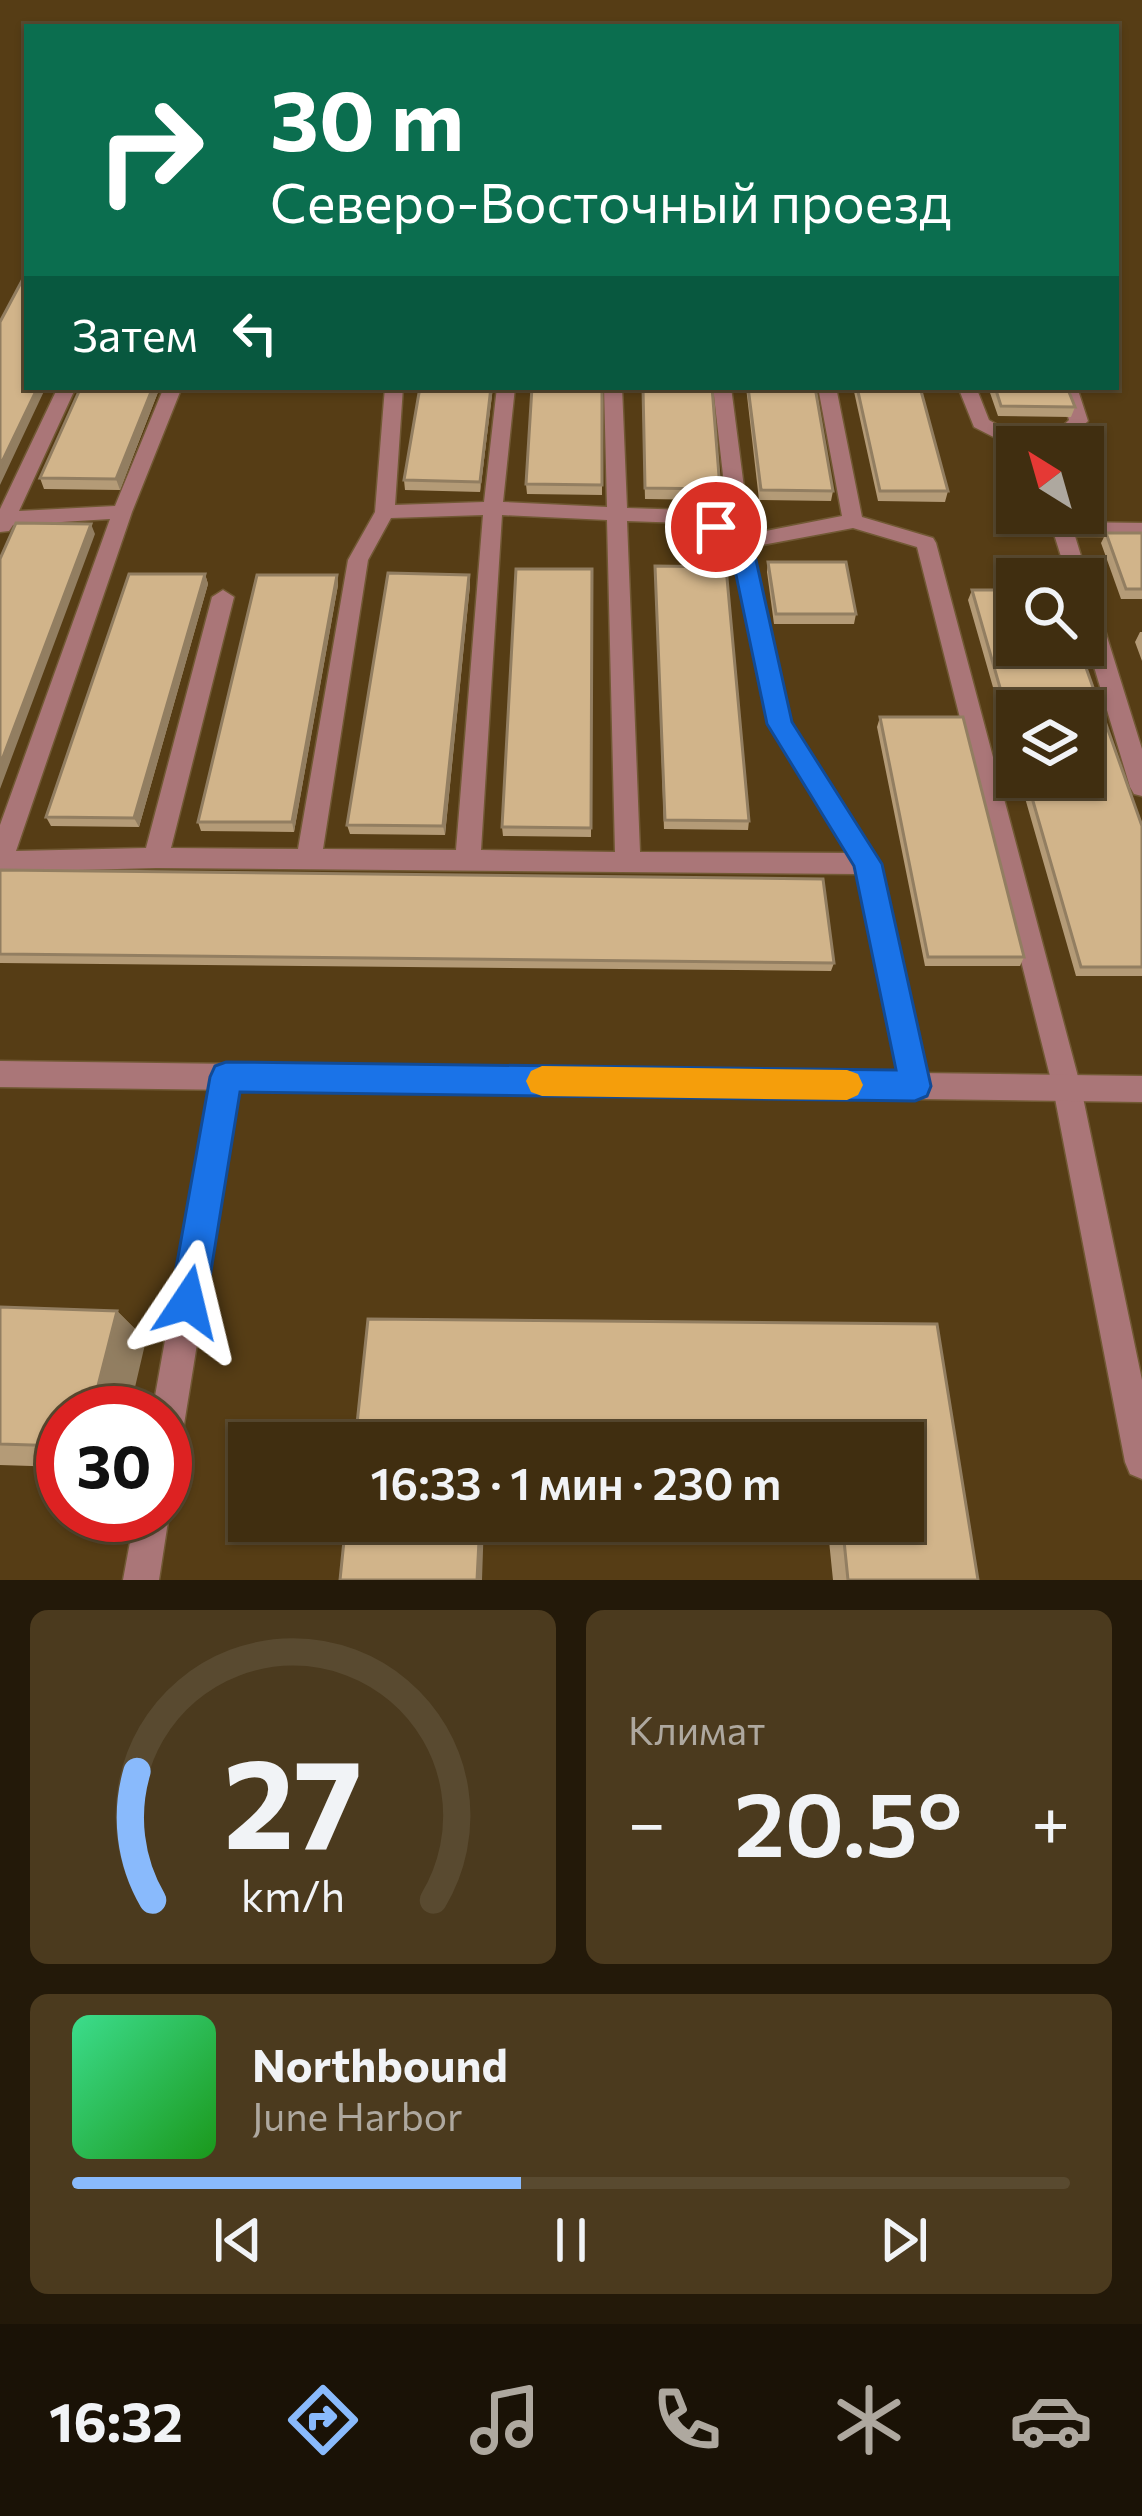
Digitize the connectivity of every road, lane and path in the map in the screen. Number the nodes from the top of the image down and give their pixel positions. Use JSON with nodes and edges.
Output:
{"nodes":[{"id":1,"x":66,"y":390,"type":"edge"},
{"id":2,"x":172,"y":390,"type":"edge"},
{"id":3,"x":394,"y":390,"type":"edge"},
{"id":4,"x":506,"y":390,"type":"edge"},
{"id":5,"x":613,"y":390,"type":"edge"},
{"id":6,"x":722,"y":390,"type":"edge"},
{"id":7,"x":828,"y":390,"type":"edge"},
{"id":8,"x":969,"y":390,"type":"edge"},
{"id":9,"x":1069,"y":390,"type":"edge"},
{"id":10,"x":1072,"y":426,"type":"edge"},
{"id":11,"x":996,"y":431,"type":"edge"},
{"id":12,"x":494,"y":508,"type":"junction"},
{"id":13,"x":122,"y":512,"type":"junction"},
{"id":14,"x":386,"y":512,"type":"junction"},
{"id":15,"x":617,"y":514,"type":"junction"},
{"id":16,"x":853,"y":520,"type":"junction"},
{"id":17,"x":2,"y":522,"type":"edge"},
{"id":18,"x":1104,"y":526,"type":"edge"},
{"id":19,"x":1142,"y":530,"type":"edge"},
{"id":20,"x":740,"y":542,"type":"junction"},
{"id":21,"x":223,"y":597,"type":"dead end"},
{"id":22,"x":1104,"y":664,"type":"edge"},
{"id":23,"x":1142,"y":787,"type":"edge"},
{"id":24,"x":156,"y":857,"type":"junction"},
{"id":25,"x":309,"y":859,"type":"junction"},
{"id":26,"x":468,"y":860,"type":"junction"},
{"id":27,"x":0,"y":861,"type":"edge"},
{"id":28,"x":628,"y":862,"type":"junction"},
{"id":29,"x":868,"y":864,"type":"junction"},
{"id":30,"x":0,"y":1074,"type":"edge"},
{"id":31,"x":226,"y":1077,"type":"junction"},
{"id":32,"x":915,"y":1086,"type":"junction"},
{"id":33,"x":1067,"y":1088,"type":"junction"},
{"id":34,"x":1142,"y":1089,"type":"edge"},
{"id":35,"x":174,"y":1386,"type":"edge"},
{"id":36,"x":1142,"y":1462,"type":"edge"},
{"id":37,"x":147,"y":1542,"type":"edge"},
{"id":38,"x":141,"y":1580,"type":"edge"}],
"edges":[{"from":1,"to":17,"type":"street"},
{"from":2,"to":13,"type":"street"},
{"from":3,"to":14,"type":"street"},
{"from":4,"to":12,"type":"street"},
{"from":5,"to":15,"type":"street"},
{"from":6,"to":20,"type":"street"},
{"from":7,"to":16,"type":"street"},
{"from":8,"to":11,"type":"street"},
{"from":9,"to":10,"type":"street"},
{"from":12,"to":14,"type":"street"},
{"from":12,"to":15,"type":"street"},
{"from":12,"to":26,"type":"street"},
{"from":13,"to":17,"type":"street"},
{"from":13,"to":27,"type":"street"},
{"from":14,"to":25,"type":"street"},
{"from":15,"to":20,"type":"street"},
{"from":15,"to":28,"type":"street"},
{"from":16,"to":20,"type":"street"},
{"from":16,"to":33,"type":"street"},
{"from":18,"to":19,"type":"street"},
{"from":20,"to":29,"type":"street"},
{"from":21,"to":24,"type":"street"},
{"from":22,"to":23,"type":"street"},
{"from":24,"to":25,"type":"street"},
{"from":24,"to":27,"type":"street"},
{"from":25,"to":26,"type":"street"},
{"from":26,"to":28,"type":"street"},
{"from":28,"to":29,"type":"street"},
{"from":29,"to":32,"type":"street"},
{"from":30,"to":31,"type":"street"},
{"from":31,"to":32,"type":"street"},
{"from":31,"to":35,"type":"street"},
{"from":32,"to":33,"type":"street"},
{"from":33,"to":34,"type":"street"},
{"from":33,"to":36,"type":"street"},
{"from":37,"to":38,"type":"street"}]}
